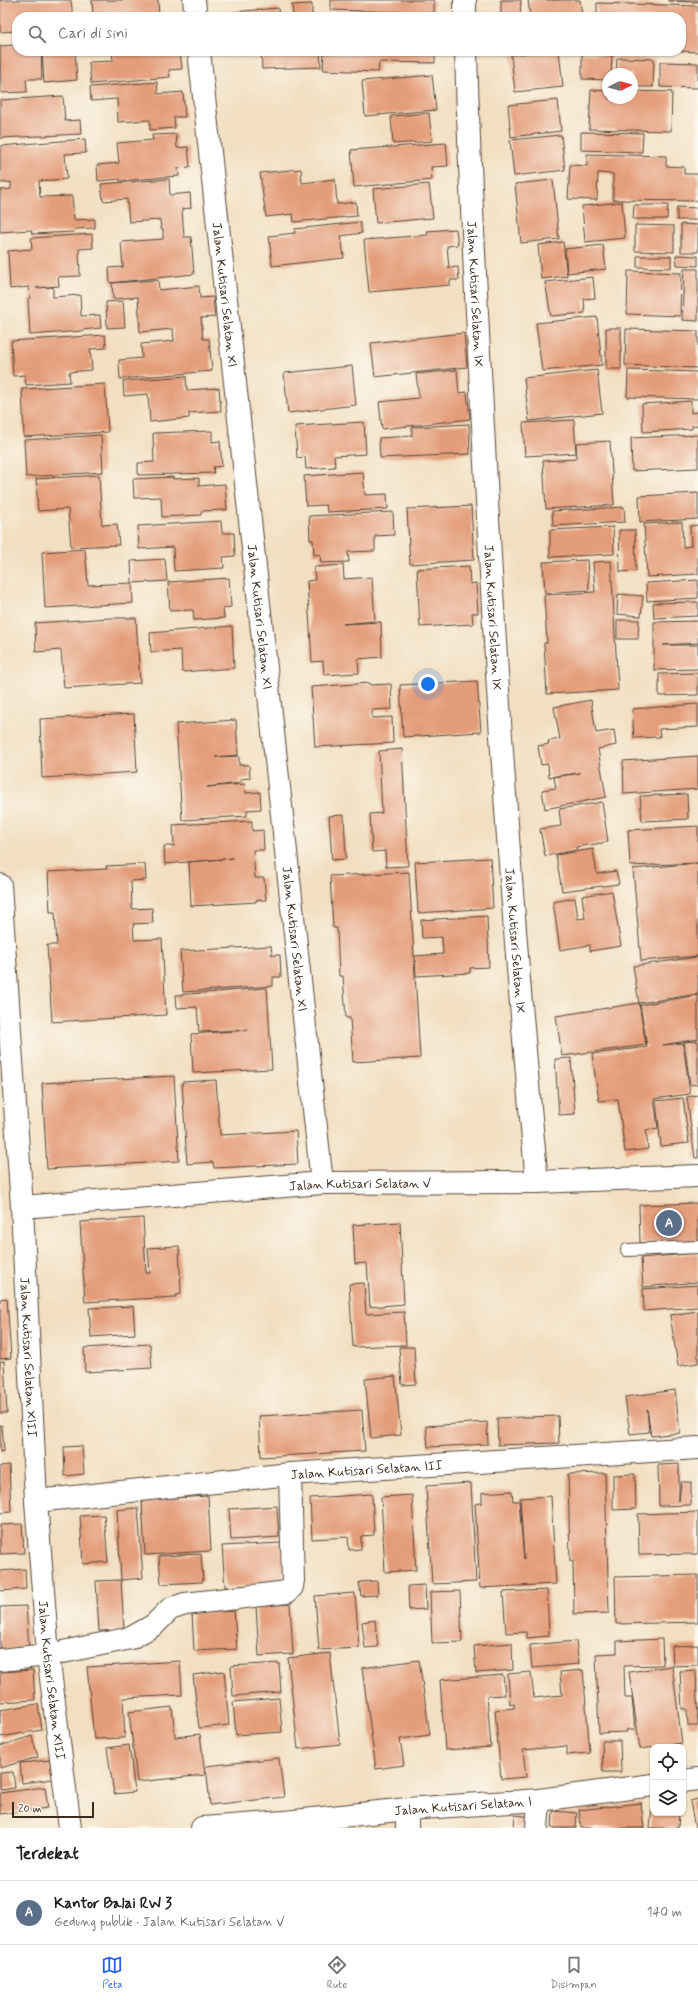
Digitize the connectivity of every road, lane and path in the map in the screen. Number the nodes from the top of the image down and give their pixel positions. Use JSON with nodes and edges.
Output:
{"nodes":[{"id":1,"x":194,"y":0,"type":"edge"},
{"id":2,"x":465,"y":0,"type":"edge"},
{"id":3,"x":195,"y":12,"type":"edge"},
{"id":4,"x":466,"y":12,"type":"edge"},
{"id":5,"x":200,"y":56,"type":"edge"},
{"id":6,"x":466,"y":56,"type":"edge"},
{"id":7,"x":0,"y":886,"type":"edge"},
{"id":8,"x":6,"y":1079,"type":"edge"},
{"id":9,"x":698,"y":1176,"type":"edge"},
{"id":10,"x":537,"y":1182,"type":"junction"},
{"id":11,"x":322,"y":1183,"type":"junction"},
{"id":12,"x":22,"y":1207,"type":"junction"},
{"id":13,"x":698,"y":1247,"type":"edge"},
{"id":14,"x":627,"y":1250,"type":"dead end"},
{"id":15,"x":698,"y":1448,"type":"edge"},
{"id":16,"x":290,"y":1474,"type":"junction"},
{"id":17,"x":36,"y":1501,"type":"junction"},
{"id":18,"x":48,"y":1655,"type":"junction"},
{"id":19,"x":0,"y":1660,"type":"edge"},
{"id":20,"x":698,"y":1779,"type":"edge"},
{"id":21,"x":686,"y":1781,"type":"edge"},
{"id":22,"x":650,"y":1785,"type":"edge"},
{"id":23,"x":539,"y":1800,"type":"junction"},
{"id":24,"x":406,"y":1819,"type":"edge"},
{"id":25,"x":70,"y":1828,"type":"edge"},
{"id":26,"x":202,"y":1828,"type":"edge"},
{"id":27,"x":538,"y":1828,"type":"edge"}],
"edges":[{"from":1,"to":3,"type":"street"},
{"from":2,"to":4,"type":"street"},
{"from":5,"to":11,"type":"street","name":"Jalan Kutisari Selatan XI"},
{"from":6,"to":10,"type":"street","name":"Jalan Kutisari Selatan IX"},
{"from":7,"to":8,"type":"street","name":"Jalan Kutisari Selatan XIII"},
{"from":8,"to":12,"type":"street","name":"Jalan Kutisari Selatan XIII"},
{"from":9,"to":10,"type":"street","name":"Jalan Kutisari Selatan V"},
{"from":10,"to":11,"type":"street","name":"Jalan Kutisari Selatan V"},
{"from":11,"to":12,"type":"street","name":"Jalan Kutisari Selatan V"},
{"from":12,"to":17,"type":"street","name":"Jalan Kutisari Selatan XIII"},
{"from":13,"to":14,"type":"lane"},
{"from":15,"to":16,"type":"street","name":"Jalan Kutisari Selatan III"},
{"from":16,"to":17,"type":"street","name":"Jalan Kutisari Selatan III"},
{"from":16,"to":18,"type":"street"},
{"from":17,"to":18,"type":"street","name":"Jalan Kutisari Selatan XIII"},
{"from":18,"to":19,"type":"street"},
{"from":18,"to":25,"type":"street","name":"Jalan Kutisari Selatan XIII"},
{"from":20,"to":21,"type":"street"},
{"from":22,"to":23,"type":"street","name":"Jalan Kutisari Selatan I"},
{"from":23,"to":24,"type":"street","name":"Jalan Kutisari Selatan I"},
{"from":23,"to":27,"type":"street"},
{"from":24,"to":26,"type":"street","name":"Jalan Kutisari Selatan I"}]}
